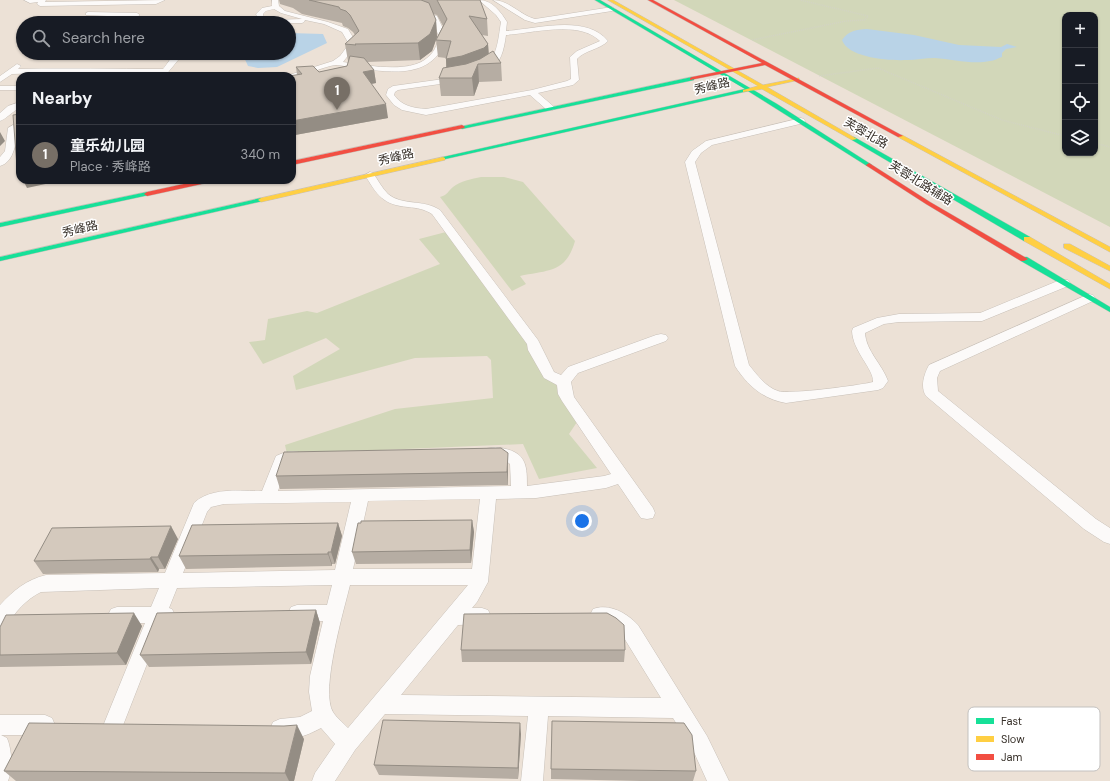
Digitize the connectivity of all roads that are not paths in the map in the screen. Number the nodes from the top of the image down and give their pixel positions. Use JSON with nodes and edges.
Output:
{"nodes":[{"id":1,"x":27,"y":0,"type":"edge"},
{"id":2,"x":42,"y":0,"type":"edge"},
{"id":3,"x":162,"y":0,"type":"edge"},
{"id":4,"x":482,"y":0,"type":"edge"},
{"id":5,"x":496,"y":0,"type":"edge"},
{"id":6,"x":597,"y":0,"type":"edge"},
{"id":7,"x":104,"y":2,"type":"edge"},
{"id":8,"x":275,"y":4,"type":"edge"},
{"id":9,"x":611,"y":4,"type":"edge"},
{"id":10,"x":647,"y":4,"type":"edge"},
{"id":11,"x":410,"y":13,"type":"edge"},
{"id":12,"x":88,"y":14,"type":"junction"},
{"id":13,"x":86,"y":16,"type":"edge"},
{"id":14,"x":135,"y":16,"type":"edge"},
{"id":15,"x":260,"y":16,"type":"edge"},
{"id":16,"x":311,"y":20,"type":"junction"},
{"id":17,"x":296,"y":21,"type":"edge"},
{"id":18,"x":502,"y":33,"type":"junction"},
{"id":19,"x":174,"y":60,"type":"edge"},
{"id":20,"x":26,"y":62,"type":"dead end"},
{"id":21,"x":81,"y":62,"type":"dead end"},
{"id":22,"x":336,"y":63,"type":"junction"},
{"id":23,"x":767,"y":63,"type":"junction"},
{"id":24,"x":752,"y":66,"type":"junction"},
{"id":25,"x":76,"y":70,"type":"junction"},
{"id":26,"x":734,"y":70,"type":"junction"},
{"id":27,"x":10,"y":72,"type":"junction"},
{"id":28,"x":86,"y":72,"type":"edge"},
{"id":29,"x":165,"y":72,"type":"edge"},
{"id":30,"x":721,"y":73,"type":"junction"},
{"id":31,"x":478,"y":74,"type":"edge"},
{"id":32,"x":296,"y":76,"type":"edge"},
{"id":33,"x":465,"y":78,"type":"edge"},
{"id":34,"x":797,"y":79,"type":"junction"},
{"id":35,"x":0,"y":80,"type":"edge"},
{"id":36,"x":782,"y":83,"type":"junction"},
{"id":37,"x":764,"y":87,"type":"junction"},
{"id":38,"x":0,"y":88,"type":"edge"},
{"id":39,"x":16,"y":88,"type":"edge"},
{"id":40,"x":750,"y":90,"type":"junction"},
{"id":41,"x":795,"y":90,"type":"dead end"},
{"id":42,"x":532,"y":92,"type":"junction"},
{"id":43,"x":16,"y":106,"type":"edge"},
{"id":44,"x":550,"y":108,"type":"junction"},
{"id":45,"x":0,"y":118,"type":"edge"},
{"id":46,"x":800,"y":121,"type":"junction"},
{"id":47,"x":16,"y":128,"type":"edge"},
{"id":48,"x":2,"y":129,"type":"dead end"},
{"id":49,"x":296,"y":162,"type":"edge"},
{"id":50,"x":0,"y":163,"type":"edge"},
{"id":51,"x":370,"y":175,"type":"junction"},
{"id":52,"x":192,"y":184,"type":"edge"},
{"id":53,"x":0,"y":225,"type":"edge"},
{"id":54,"x":1057,"y":240,"type":"dead end"},
{"id":55,"x":1110,"y":250,"type":"edge"},
{"id":56,"x":0,"y":259,"type":"edge"},
{"id":57,"x":1110,"y":269,"type":"edge"},
{"id":58,"x":1064,"y":283,"type":"junction"},
{"id":59,"x":1110,"y":288,"type":"edge"},
{"id":60,"x":1089,"y":298,"type":"junction"},
{"id":61,"x":1110,"y":310,"type":"edge"},
{"id":62,"x":661,"y":338,"type":"dead end"},
{"id":63,"x":564,"y":383,"type":"junction"},
{"id":64,"x":479,"y":454,"type":"edge"},
{"id":65,"x":315,"y":457,"type":"edge"},
{"id":66,"x":621,"y":476,"type":"junction"},
{"id":67,"x":519,"y":492,"type":"junction"},
{"id":68,"x":489,"y":493,"type":"junction"},
{"id":69,"x":361,"y":495,"type":"junction"},
{"id":70,"x":268,"y":497,"type":"junction"},
{"id":71,"x":647,"y":513,"type":"dead end"},
{"id":72,"x":1110,"y":537,"type":"edge"},
{"id":73,"x":343,"y":577,"type":"junction"},
{"id":74,"x":480,"y":577,"type":"junction"},
{"id":75,"x":171,"y":581,"type":"junction"},
{"id":76,"x":281,"y":613,"type":"edge"},
{"id":77,"x":334,"y":613,"type":"junction"},
{"id":78,"x":180,"y":614,"type":"edge"},
{"id":79,"x":103,"y":615,"type":"edge"},
{"id":80,"x":157,"y":615,"type":"junction"},
{"id":81,"x":581,"y":615,"type":"edge"},
{"id":82,"x":26,"y":616,"type":"edge"},
{"id":83,"x":501,"y":616,"type":"edge"},
{"id":84,"x":454,"y":617,"type":"junction"},
{"id":85,"x":1,"y":618,"type":"edge"},
{"id":86,"x":380,"y":704,"type":"junction"},
{"id":87,"x":539,"y":706,"type":"junction"},
{"id":88,"x":679,"y":708,"type":"junction"},
{"id":89,"x":323,"y":716,"type":"junction"},
{"id":90,"x":0,"y":725,"type":"edge"},
{"id":91,"x":60,"y":726,"type":"edge"},
{"id":92,"x":136,"y":727,"type":"edge"},
{"id":93,"x":261,"y":728,"type":"edge"},
{"id":94,"x":348,"y":743,"type":"junction"},
{"id":95,"x":0,"y":745,"type":"edge"},
{"id":96,"x":0,"y":774,"type":"edge"},
{"id":97,"x":323,"y":781,"type":"edge"},
{"id":98,"x":532,"y":781,"type":"edge"},
{"id":99,"x":718,"y":781,"type":"edge"}],
"edges":[{"from":1,"to":2,"type":"street"},
{"from":2,"to":7,"type":"street"},
{"from":3,"to":7,"type":"street"},
{"from":4,"to":18,"type":"street"},
{"from":5,"to":9,"type":"street"},
{"from":6,"to":9,"type":"main road","name":"芙蓉北路辅路"},
{"from":7,"to":12,"type":"street"},
{"from":8,"to":15,"type":"street"},
{"from":8,"to":16,"type":"street"},
{"from":9,"to":26,"type":"main road","name":"芙蓉北路"},
{"from":9,"to":30,"type":"main road","name":"芙蓉北路辅路"},
{"from":10,"to":23,"type":"main road"},
{"from":10,"to":24,"type":"main road"},
{"from":11,"to":22,"type":"street"},
{"from":12,"to":13,"type":"street"},
{"from":12,"to":14,"type":"street"},
{"from":16,"to":17,"type":"street"},
{"from":16,"to":22,"type":"street"},
{"from":18,"to":31,"type":"street"},
{"from":18,"to":42,"type":"street"},
{"from":19,"to":29,"type":"street"},
{"from":20,"to":27,"type":"street"},
{"from":21,"to":25,"type":"street"},
{"from":22,"to":32,"type":"street"},
{"from":23,"to":24,"type":"main road","name":"秀峰路"},
{"from":23,"to":34,"type":"main road"},
{"from":24,"to":26,"type":"main road","name":"秀峰路"},
{"from":24,"to":36,"type":"main road"},
{"from":25,"to":27,"type":"street"},
{"from":25,"to":28,"type":"street"},
{"from":26,"to":30,"type":"main road","name":"秀峰路"},
{"from":26,"to":37,"type":"main road","name":"芙蓉北路"},
{"from":27,"to":35,"type":"street"},
{"from":30,"to":40,"type":"main road","name":"芙蓉北路辅路"},
{"from":30,"to":44,"type":"main road","name":"秀峰路"},
{"from":33,"to":42,"type":"street"},
{"from":34,"to":36,"type":"main road","name":"秀峰路"},
{"from":34,"to":55,"type":"main road"},
{"from":36,"to":37,"type":"main road","name":"秀峰路"},
{"from":36,"to":41,"type":"main road"},
{"from":37,"to":40,"type":"main road","name":"秀峰路"},
{"from":37,"to":59,"type":"main road","name":"芙蓉北路"},
{"from":38,"to":39,"type":"street"},
{"from":40,"to":46,"type":"main road","name":"芙蓉北路辅路"},
{"from":40,"to":51,"type":"main road","name":"秀峰路"},
{"from":42,"to":44,"type":"street"},
{"from":43,"to":45,"type":"street"},
{"from":44,"to":49,"type":"main road","name":"秀峰路"},
{"from":46,"to":58,"type":"main road","name":"芙蓉北路辅路"},
{"from":46,"to":58,"type":"street"},
{"from":47,"to":48,"type":"street"},
{"from":47,"to":50,"type":"street"},
{"from":51,"to":56,"type":"main road","name":"秀峰路"},
{"from":51,"to":63,"type":"street"},
{"from":52,"to":53,"type":"main road","name":"秀峰路"},
{"from":54,"to":57,"type":"main road"},
{"from":58,"to":60,"type":"main road","name":"芙蓉北路辅路"},
{"from":60,"to":61,"type":"main road","name":"芙蓉北路辅路"},
{"from":60,"to":72,"type":"street"},
{"from":62,"to":63,"type":"street"},
{"from":63,"to":66,"type":"street"},
{"from":64,"to":67,"type":"street"},
{"from":65,"to":70,"type":"street"},
{"from":66,"to":67,"type":"street"},
{"from":66,"to":71,"type":"street"},
{"from":67,"to":68,"type":"street"},
{"from":68,"to":69,"type":"street"},
{"from":68,"to":74,"type":"street"},
{"from":69,"to":70,"type":"street"},
{"from":69,"to":73,"type":"street"},
{"from":70,"to":75,"type":"street"},
{"from":73,"to":74,"type":"street"},
{"from":73,"to":75,"type":"street"},
{"from":73,"to":77,"type":"street"},
{"from":74,"to":84,"type":"street"},
{"from":75,"to":80,"type":"street"},
{"from":75,"to":85,"type":"street"},
{"from":76,"to":77,"type":"street"},
{"from":77,"to":89,"type":"street"},
{"from":78,"to":80,"type":"street"},
{"from":79,"to":80,"type":"street"},
{"from":80,"to":92,"type":"street"},
{"from":81,"to":88,"type":"street"},
{"from":82,"to":85,"type":"street"},
{"from":83,"to":84,"type":"street"},
{"from":84,"to":86,"type":"street"},
{"from":86,"to":87,"type":"street"},
{"from":86,"to":94,"type":"street"},
{"from":87,"to":88,"type":"street"},
{"from":87,"to":98,"type":"street"},
{"from":88,"to":99,"type":"street"},
{"from":89,"to":93,"type":"street"},
{"from":89,"to":94,"type":"street"},
{"from":90,"to":91,"type":"street"},
{"from":94,"to":97,"type":"street"},
{"from":95,"to":96,"type":"street"}]}
